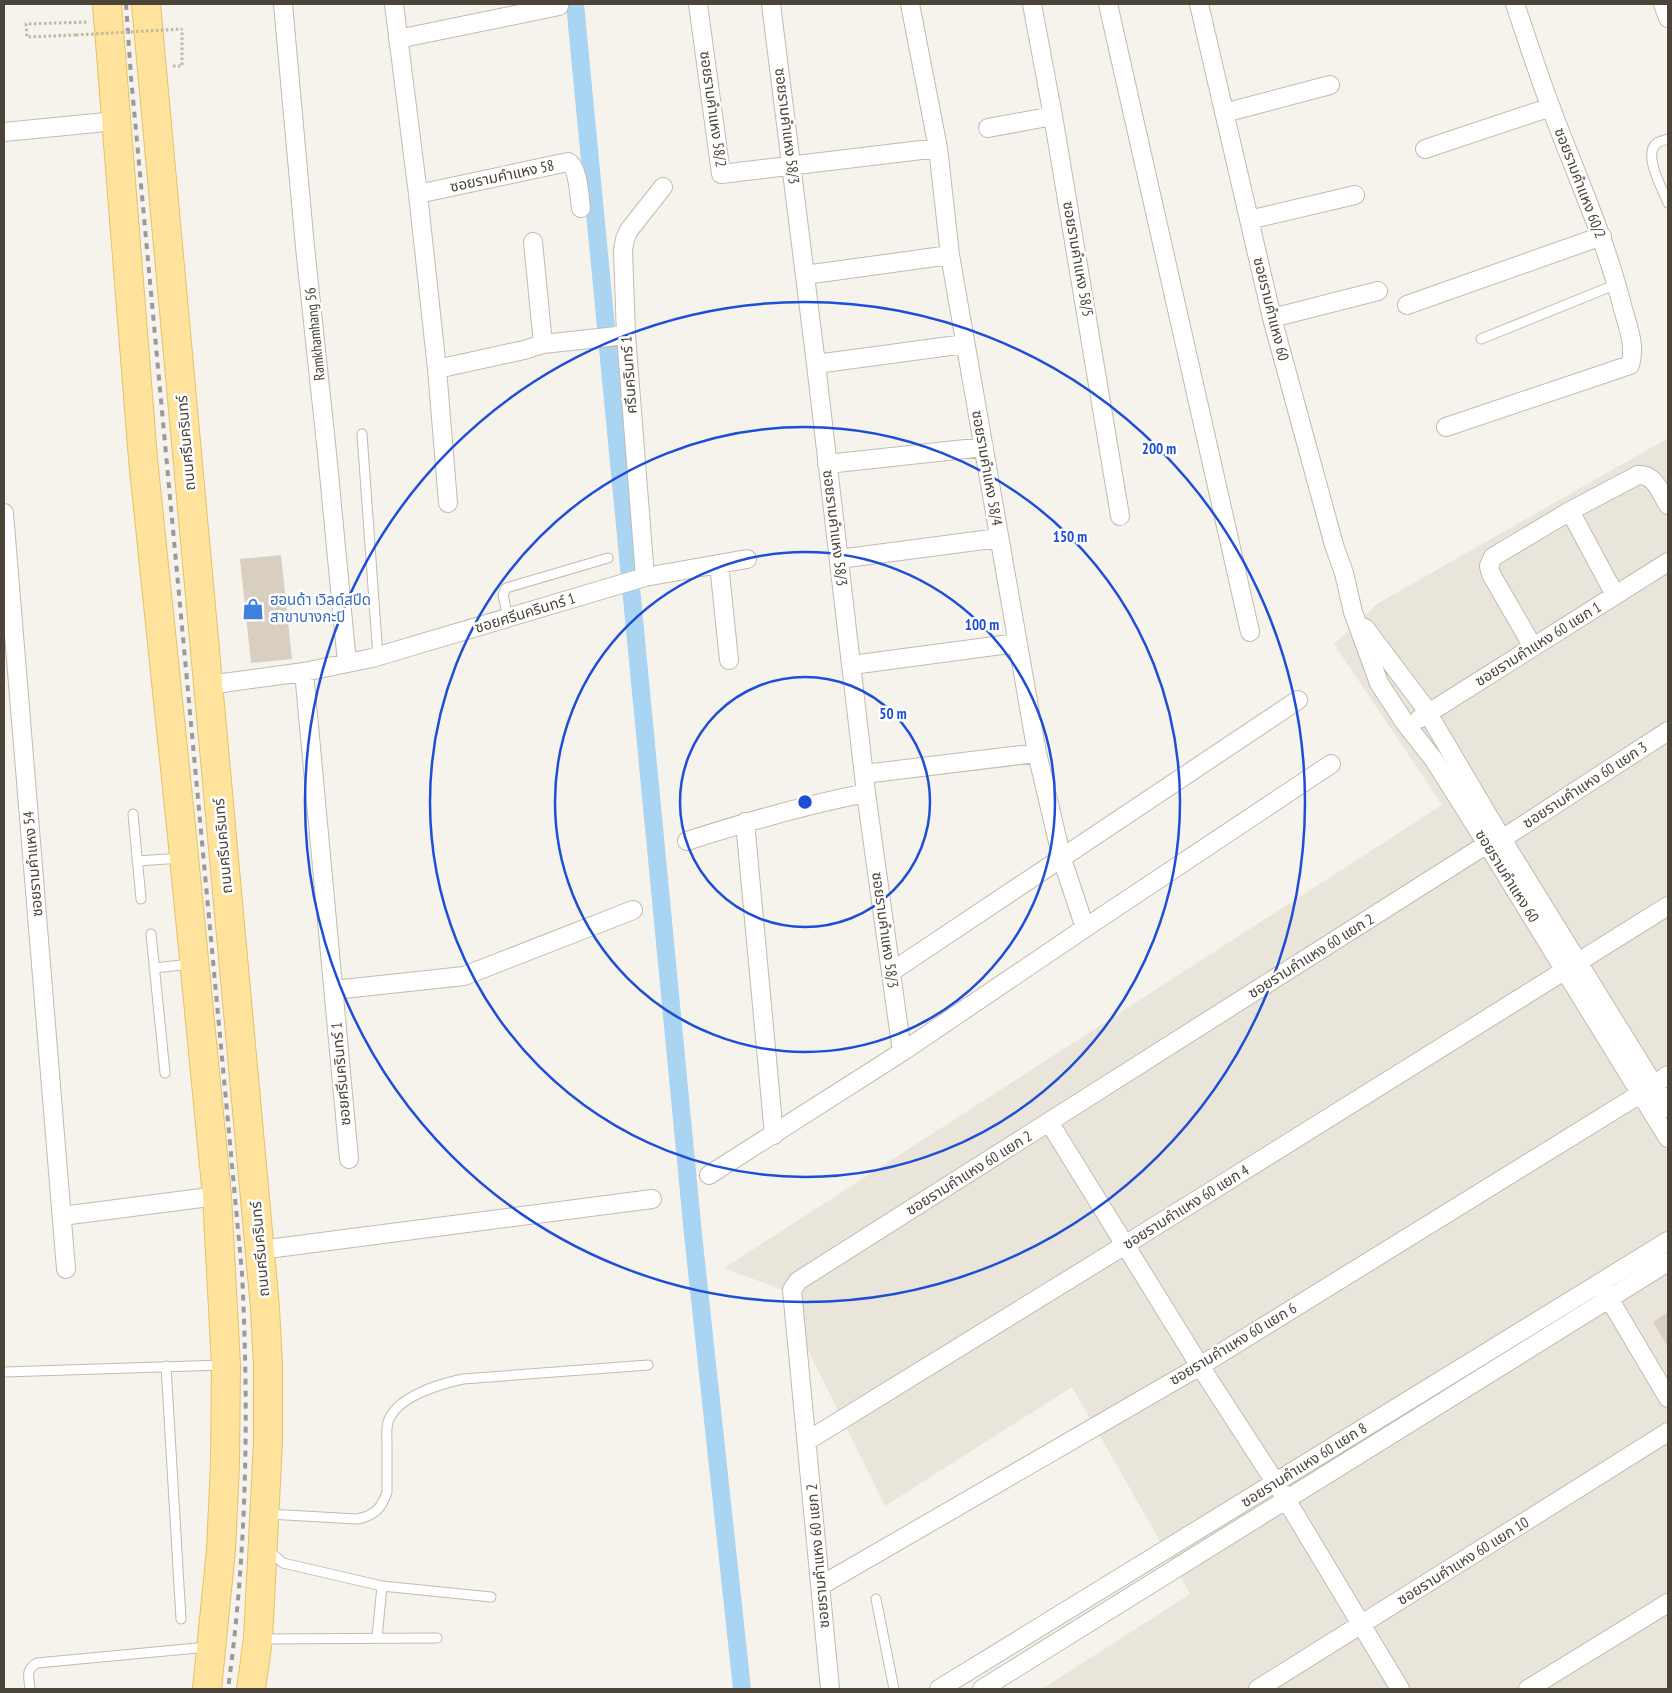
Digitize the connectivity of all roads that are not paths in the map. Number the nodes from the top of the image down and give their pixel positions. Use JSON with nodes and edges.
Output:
{"nodes":[{"id":1,"x":146,"y":4,"type":"edge"},
{"id":2,"x":283,"y":4,"type":"edge"},
{"id":3,"x":394,"y":4,"type":"edge"},
{"id":4,"x":698,"y":4,"type":"edge"},
{"id":5,"x":771,"y":4,"type":"edge"},
{"id":6,"x":910,"y":4,"type":"edge"},
{"id":7,"x":1032,"y":4,"type":"edge"},
{"id":8,"x":1108,"y":4,"type":"edge"},
{"id":9,"x":1199,"y":4,"type":"edge"},
{"id":10,"x":1515,"y":4,"type":"edge"},
{"id":11,"x":1663,"y":4,"type":"edge"},
{"id":12,"x":559,"y":6,"type":"dead end"},
{"id":13,"x":107,"y":12,"type":"edge"},
{"id":14,"x":1668,"y":18,"type":"edge"},
{"id":15,"x":398,"y":39,"type":"junction"},
{"id":16,"x":1330,"y":85,"type":"dead end"},
{"id":17,"x":155,"y":105,"type":"junction"},
{"id":18,"x":1551,"y":107,"type":"junction"},
{"id":19,"x":1224,"y":113,"type":"junction"},
{"id":20,"x":115,"y":114,"type":"junction"},
{"id":21,"x":1053,"y":116,"type":"junction"},
{"id":22,"x":988,"y":128,"type":"dead end"},
{"id":23,"x":4,"y":132,"type":"edge"},
{"id":24,"x":1668,"y":139,"type":"edge"},
{"id":25,"x":938,"y":148,"type":"junction"},
{"id":26,"x":1425,"y":149,"type":"dead end"},
{"id":27,"x":792,"y":166,"type":"junction"},
{"id":28,"x":663,"y":187,"type":"dead end"},
{"id":29,"x":418,"y":194,"type":"junction"},
{"id":30,"x":1356,"y":195,"type":"dead end"},
{"id":31,"x":1668,"y":203,"type":"edge"},
{"id":32,"x":581,"y":208,"type":"dead end"},
{"id":33,"x":1249,"y":220,"type":"junction"},
{"id":34,"x":1602,"y":236,"type":"junction"},
{"id":35,"x":533,"y":242,"type":"dead end"},
{"id":36,"x":950,"y":256,"type":"junction"},
{"id":37,"x":805,"y":275,"type":"junction"},
{"id":38,"x":1617,"y":284,"type":"junction"},
{"id":39,"x":1378,"y":291,"type":"dead end"},
{"id":40,"x":1406,"y":305,"type":"dead end"},
{"id":41,"x":1272,"y":318,"type":"junction"},
{"id":42,"x":626,"y":335,"type":"junction"},
{"id":43,"x":1481,"y":339,"type":"dead end"},
{"id":44,"x":543,"y":344,"type":"junction"},
{"id":45,"x":965,"y":344,"type":"junction"},
{"id":46,"x":816,"y":364,"type":"junction"},
{"id":47,"x":437,"y":369,"type":"junction"},
{"id":48,"x":1446,"y":427,"type":"dead end"},
{"id":49,"x":362,"y":434,"type":"dead end"},
{"id":50,"x":984,"y":447,"type":"junction"},
{"id":51,"x":827,"y":464,"type":"junction"},
{"id":52,"x":448,"y":502,"type":"dead end"},
{"id":53,"x":1668,"y":505,"type":"edge"},
{"id":54,"x":1570,"y":511,"type":"junction"},
{"id":55,"x":4,"y":513,"type":"edge"},
{"id":56,"x":1120,"y":516,"type":"dead end"},
{"id":57,"x":1000,"y":538,"type":"junction"},
{"id":58,"x":608,"y":558,"type":"dead end"},
{"id":59,"x":747,"y":559,"type":"dead end"},
{"id":60,"x":839,"y":559,"type":"junction"},
{"id":61,"x":1668,"y":562,"type":"edge"},
{"id":62,"x":719,"y":564,"type":"junction"},
{"id":63,"x":640,"y":578,"type":"junction"},
{"id":64,"x":1615,"y":595,"type":"junction"},
{"id":65,"x":1353,"y":612,"type":"junction"},
{"id":66,"x":508,"y":618,"type":"junction"},
{"id":67,"x":1250,"y":632,"type":"dead end"},
{"id":68,"x":1017,"y":643,"type":"junction"},
{"id":69,"x":1533,"y":647,"type":"junction"},
{"id":70,"x":378,"y":657,"type":"junction"},
{"id":71,"x":729,"y":660,"type":"dead end"},
{"id":72,"x":347,"y":663,"type":"junction"},
{"id":73,"x":852,"y":665,"type":"junction"},
{"id":74,"x":304,"y":672,"type":"junction"},
{"id":75,"x":208,"y":685,"type":"junction"},
{"id":76,"x":1298,"y":700,"type":"dead end"},
{"id":77,"x":1428,"y":713,"type":"junction"},
{"id":78,"x":1407,"y":726,"type":"junction"},
{"id":79,"x":1668,"y":731,"type":"edge"},
{"id":80,"x":1037,"y":754,"type":"junction"},
{"id":81,"x":1332,"y":764,"type":"dead end"},
{"id":82,"x":864,"y":774,"type":"junction"},
{"id":83,"x":866,"y":793,"type":"junction"},
{"id":84,"x":133,"y":814,"type":"dead end"},
{"id":85,"x":745,"y":822,"type":"junction"},
{"id":86,"x":687,"y":841,"type":"dead end"},
{"id":87,"x":1495,"y":842,"type":"junction"},
{"id":88,"x":184,"y":858,"type":"junction"},
{"id":89,"x":1062,"y":859,"type":"junction"},
{"id":90,"x":138,"y":861,"type":"junction"},
{"id":91,"x":141,"y":898,"type":"dead end"},
{"id":92,"x":1668,"y":906,"type":"edge"},
{"id":93,"x":633,"y":910,"type":"dead end"},
{"id":94,"x":1084,"y":928,"type":"junction"},
{"id":95,"x":151,"y":934,"type":"dead end"},
{"id":96,"x":194,"y":963,"type":"junction"},
{"id":97,"x":1572,"y":966,"type":"junction"},
{"id":98,"x":154,"y":968,"type":"junction"},
{"id":99,"x":891,"y":972,"type":"junction"},
{"id":100,"x":334,"y":990,"type":"junction"},
{"id":101,"x":902,"y":1052,"type":"junction"},
{"id":102,"x":165,"y":1073,"type":"dead end"},
{"id":103,"x":1668,"y":1075,"type":"edge"},
{"id":104,"x":1647,"y":1089,"type":"junction"},
{"id":105,"x":1668,"y":1108,"type":"edge"},
{"id":106,"x":1049,"y":1122,"type":"junction"},
{"id":107,"x":774,"y":1135,"type":"junction"},
{"id":108,"x":1668,"y":1138,"type":"edge"},
{"id":109,"x":349,"y":1159,"type":"dead end"},
{"id":110,"x":709,"y":1176,"type":"dead end"},
{"id":111,"x":217,"y":1196,"type":"junction"},
{"id":112,"x":652,"y":1199,"type":"dead end"},
{"id":113,"x":62,"y":1216,"type":"junction"},
{"id":114,"x":1668,"y":1241,"type":"edge"},
{"id":115,"x":1125,"y":1245,"type":"junction"},
{"id":116,"x":260,"y":1250,"type":"junction"},
{"id":117,"x":1668,"y":1262,"type":"edge"},
{"id":118,"x":66,"y":1269,"type":"dead end"},
{"id":119,"x":1599,"y":1283,"type":"junction"},
{"id":120,"x":1610,"y":1298,"type":"junction"},
{"id":121,"x":226,"y":1365,"type":"junction"},
{"id":122,"x":268,"y":1365,"type":"junction"},
{"id":123,"x":648,"y":1365,"type":"dead end"},
{"id":124,"x":166,"y":1366,"type":"junction"},
{"id":125,"x":1200,"y":1366,"type":"junction"},
{"id":126,"x":4,"y":1372,"type":"edge"},
{"id":127,"x":1444,"y":1378,"type":"junction"},
{"id":128,"x":1456,"y":1395,"type":"junction"},
{"id":129,"x":1668,"y":1398,"type":"edge"},
{"id":130,"x":1668,"y":1432,"type":"edge"},
{"id":131,"x":807,"y":1441,"type":"junction"},
{"id":132,"x":1276,"y":1482,"type":"junction"},
{"id":133,"x":1286,"y":1500,"type":"junction"},
{"id":134,"x":264,"y":1514,"type":"junction"},
{"id":135,"x":263,"y":1546,"type":"junction"},
{"id":136,"x":1120,"y":1578,"type":"junction"},
{"id":137,"x":382,"y":1586,"type":"junction"},
{"id":138,"x":820,"y":1586,"type":"junction"},
{"id":139,"x":1132,"y":1596,"type":"junction"},
{"id":140,"x":491,"y":1597,"type":"dead end"},
{"id":141,"x":876,"y":1599,"type":"dead end"},
{"id":142,"x":1668,"y":1603,"type":"edge"},
{"id":143,"x":181,"y":1619,"type":"dead end"},
{"id":144,"x":1361,"y":1626,"type":"junction"},
{"id":145,"x":377,"y":1638,"type":"junction"},
{"id":146,"x":437,"y":1638,"type":"dead end"},
{"id":147,"x":258,"y":1639,"type":"junction"},
{"id":148,"x":212,"y":1646,"type":"junction"},
{"id":149,"x":970,"y":1670,"type":"junction"},
{"id":150,"x":30,"y":1689,"type":"edge"},
{"id":151,"x":207,"y":1689,"type":"edge"},
{"id":152,"x":252,"y":1689,"type":"edge"},
{"id":153,"x":830,"y":1689,"type":"edge"},
{"id":154,"x":894,"y":1689,"type":"edge"},
{"id":155,"x":939,"y":1689,"type":"edge"},
{"id":156,"x":982,"y":1689,"type":"edge"},
{"id":157,"x":1258,"y":1689,"type":"edge"},
{"id":158,"x":1400,"y":1689,"type":"edge"},
{"id":159,"x":1528,"y":1689,"type":"edge"}],
"edges":[{"from":1,"to":17,"type":"main road","name":"ถนนศรีนครินทร์"},
{"from":2,"to":72,"type":"street","name":"Ramkhamhang 56"},
{"from":3,"to":15,"type":"street"},
{"from":4,"to":27,"type":"street","name":"ซอยรามคำแหง 58/2"},
{"from":5,"to":27,"type":"street","name":"ซอยรามคำแหง 58/3"},
{"from":6,"to":25,"type":"street","name":"ซอยรามคำแหง 58/4"},
{"from":7,"to":21,"type":"street","name":"ซอยรามคำแหง 58/5"},
{"from":8,"to":67,"type":"street"},
{"from":9,"to":19,"type":"street","name":"ซอยรามคำแหง 60"},
{"from":10,"to":18,"type":"street","name":"ซอยรามคำแหง 60/2"},
{"from":11,"to":14,"type":"street"},
{"from":12,"to":15,"type":"street"},
{"from":13,"to":20,"type":"main road"},
{"from":15,"to":29,"type":"street"},
{"from":16,"to":19,"type":"street"},
{"from":17,"to":20,"type":"main road"},
{"from":17,"to":75,"type":"main road","name":"ถนนศรีนครินทร์"},
{"from":18,"to":26,"type":"street"},
{"from":18,"to":34,"type":"street","name":"ซอยรามคำแหง 60/2"},
{"from":19,"to":33,"type":"street","name":"ซอยรามคำแหง 60"},
{"from":20,"to":23,"type":"street"},
{"from":20,"to":88,"type":"main road"},
{"from":21,"to":22,"type":"street"},
{"from":21,"to":56,"type":"street","name":"ซอยรามคำแหง 58/5"},
{"from":24,"to":31,"type":"lane"},
{"from":25,"to":27,"type":"street"},
{"from":25,"to":36,"type":"street","name":"ซอยรามคำแหง 58/4"},
{"from":27,"to":37,"type":"street","name":"ซอยรามคำแหง 58/3"},
{"from":28,"to":42,"type":"street","name":"ศรีนครินทร์ 1"},
{"from":29,"to":32,"type":"street","name":"ซอยรามคำแหง 58"},
{"from":29,"to":47,"type":"street"},
{"from":30,"to":33,"type":"street"},
{"from":33,"to":41,"type":"street","name":"ซอยรามคำแหง 60"},
{"from":34,"to":38,"type":"street","name":"ซอยรามคำแหง 60/2"},
{"from":34,"to":40,"type":"street"},
{"from":35,"to":44,"type":"street"},
{"from":36,"to":37,"type":"street"},
{"from":36,"to":45,"type":"street","name":"ซอยรามคำแหง 58/4"},
{"from":37,"to":46,"type":"street","name":"ซอยรามคำแหง 58/3"},
{"from":38,"to":43,"type":"lane"},
{"from":38,"to":48,"type":"street","name":"ซอยรามคำแหง 60/2"},
{"from":39,"to":41,"type":"street"},
{"from":41,"to":65,"type":"street","name":"ซอยรามคำแหง 60"},
{"from":42,"to":44,"type":"street"},
{"from":42,"to":63,"type":"street","name":"ศรีนครินทร์ 1"},
{"from":44,"to":47,"type":"street"},
{"from":45,"to":46,"type":"street"},
{"from":45,"to":50,"type":"street","name":"ซอยรามคำแหง 58/4"},
{"from":46,"to":51,"type":"street","name":"ซอยรามคำแหง 58/3"},
{"from":47,"to":52,"type":"street"},
{"from":49,"to":70,"type":"lane"},
{"from":50,"to":51,"type":"street"},
{"from":50,"to":57,"type":"street","name":"ซอยรามคำแหง 58/4"},
{"from":51,"to":60,"type":"street","name":"ซอยรามคำแหง 58/3"},
{"from":53,"to":54,"type":"street"},
{"from":54,"to":64,"type":"street"},
{"from":54,"to":69,"type":"street"},
{"from":55,"to":113,"type":"street","name":"ซอยรามคำแหง 54"},
{"from":57,"to":60,"type":"street"},
{"from":57,"to":68,"type":"street","name":"ซอยรามคำแหง 58/4"},
{"from":58,"to":66,"type":"lane"},
{"from":59,"to":62,"type":"street","name":"ซอยศรีนครินทร์ 1"},
{"from":60,"to":73,"type":"street","name":"ซอยรามคำแหง 58/3"},
{"from":61,"to":64,"type":"street","name":"ซอยรามคำแหง 60 แยก 1"},
{"from":62,"to":63,"type":"street","name":"ซอยศรีนครินทร์ 1"},
{"from":62,"to":71,"type":"street"},
{"from":63,"to":66,"type":"street","name":"ซอยศรีนครินทร์ 1"},
{"from":64,"to":69,"type":"street","name":"ซอยรามคำแหง 60 แยก 1"},
{"from":65,"to":77,"type":"street","name":"ซอยรามคำแหง 60"},
{"from":65,"to":78,"type":"street","name":"ซอยรามคำแหง 60"},
{"from":66,"to":70,"type":"street","name":"ซอยศรีนครินทร์ 1"},
{"from":68,"to":73,"type":"street"},
{"from":68,"to":80,"type":"street","name":"ซอยรามคำแหง 58/4"},
{"from":69,"to":77,"type":"street","name":"ซอยรามคำแหง 60 แยก 1"},
{"from":70,"to":72,"type":"street","name":"ซอยศรีนครินทร์ 1"},
{"from":72,"to":74,"type":"street","name":"ซอยศรีนครินทร์ 1"},
{"from":73,"to":82,"type":"street","name":"ซอยรามคำแหง 58/3"},
{"from":74,"to":75,"type":"street","name":"ซอยศรีนครินทร์ 1"},
{"from":74,"to":100,"type":"street","name":"ซอยศรีนครินทร์ 1"},
{"from":75,"to":116,"type":"main road","name":"ถนนศรีนครินทร์"},
{"from":76,"to":89,"type":"street"},
{"from":77,"to":78,"type":"street","name":"ซอยรามคำแหง 60 แยก 1"},
{"from":77,"to":87,"type":"street","name":"ซอยรามคำแหง 60"},
{"from":78,"to":87,"type":"street","name":"ซอยรามคำแหง 60"},
{"from":79,"to":87,"type":"street","name":"ซอยรามคำแหง 60 แยก 3"},
{"from":80,"to":82,"type":"street"},
{"from":80,"to":89,"type":"street","name":"ซอยรามคำแหง 58/4"},
{"from":81,"to":94,"type":"street"},
{"from":82,"to":83,"type":"street","name":"ซอยรามคำแหง 58/3"},
{"from":83,"to":85,"type":"street"},
{"from":83,"to":99,"type":"street","name":"ซอยรามคำแหง 58/3"},
{"from":84,"to":90,"type":"lane"},
{"from":85,"to":86,"type":"street"},
{"from":85,"to":107,"type":"street"},
{"from":87,"to":97,"type":"street","name":"ซอยรามคำแหง 60"},
{"from":87,"to":106,"type":"street","name":"ซอยรามคำแหง 60 แยก 2"},
{"from":88,"to":90,"type":"lane"},
{"from":88,"to":96,"type":"main road"},
{"from":89,"to":94,"type":"street","name":"ซอยรามคำแหง 58/4"},
{"from":89,"to":99,"type":"street"},
{"from":90,"to":91,"type":"lane"},
{"from":92,"to":97,"type":"street","name":"ซอยรามคำแหง 60 แยก 4"},
{"from":93,"to":100,"type":"street"},
{"from":94,"to":101,"type":"street"},
{"from":95,"to":98,"type":"lane"},
{"from":96,"to":98,"type":"lane"},
{"from":96,"to":111,"type":"main road"},
{"from":97,"to":104,"type":"street","name":"ซอยรามคำแหง 60"},
{"from":97,"to":115,"type":"street","name":"ซอยรามคำแหง 60 แยก 4"},
{"from":98,"to":102,"type":"lane"},
{"from":99,"to":101,"type":"street","name":"ซอยรามคำแหง 58/3"},
{"from":100,"to":109,"type":"street","name":"ซอยศรีนครินทร์ 1"},
{"from":101,"to":107,"type":"street"},
{"from":103,"to":104,"type":"street","name":"ซอยรามคำแหง 60 แยก 6"},
{"from":104,"to":105,"type":"street","name":"ซอยรามคำแหง 60"},
{"from":104,"to":108,"type":"street","name":"ซอยรามคำแหง 60"},
{"from":104,"to":125,"type":"street","name":"ซอยรามคำแหง 60 แยก 6"},
{"from":106,"to":115,"type":"street"},
{"from":106,"to":131,"type":"street","name":"ซอยรามคำแหง 60 แยก 2"},
{"from":107,"to":110,"type":"street"},
{"from":111,"to":113,"type":"street"},
{"from":111,"to":121,"type":"main road"},
{"from":112,"to":116,"type":"street"},
{"from":113,"to":118,"type":"street","name":"ซอยรามคำแหง 54"},
{"from":114,"to":119,"type":"street","name":"ซอยรามคำแหง 60 แยก 8"},
{"from":115,"to":125,"type":"street"},
{"from":115,"to":131,"type":"street","name":"ซอยรามคำแหง 60 แยก 4"},
{"from":116,"to":122,"type":"main road","name":"ถนนศรีนครินทร์"},
{"from":117,"to":120,"type":"street","name":"ซอยรามคำแหง 60 แยก 8"},
{"from":119,"to":120,"type":"street"},
{"from":119,"to":127,"type":"street","name":"ซอยรามคำแหง 60 แยก 8"},
{"from":120,"to":128,"type":"street","name":"ซอยรามคำแหง 60 แยก 8"},
{"from":120,"to":129,"type":"street"},
{"from":121,"to":122,"type":"main road"},
{"from":121,"to":124,"type":"lane"},
{"from":121,"to":148,"type":"main road"},
{"from":122,"to":134,"type":"main road","name":"ถนนศรีนครินทร์"},
{"from":123,"to":134,"type":"lane"},
{"from":124,"to":126,"type":"lane"},
{"from":124,"to":143,"type":"lane"},
{"from":125,"to":132,"type":"street"},
{"from":125,"to":138,"type":"street","name":"ซอยรามคำแหง 60 แยก 6"},
{"from":127,"to":128,"type":"street"},
{"from":127,"to":132,"type":"street","name":"ซอยรามคำแหง 60 แยก 8"},
{"from":128,"to":133,"type":"street","name":"ซอยรามคำแหง 60 แยก 8"},
{"from":130,"to":144,"type":"street","name":"ซอยรามคำแหง 60 แยก 10"},
{"from":131,"to":138,"type":"street","name":"ซอยรามคำแหง 60 แยก 2"},
{"from":132,"to":133,"type":"street"},
{"from":132,"to":136,"type":"street","name":"ซอยรามคำแหง 60 แยก 8"},
{"from":133,"to":139,"type":"street","name":"ซอยรามคำแหง 60 แยก 8"},
{"from":133,"to":144,"type":"street"},
{"from":134,"to":135,"type":"main road","name":"ถนนศรีนครินทร์"},
{"from":135,"to":137,"type":"lane"},
{"from":135,"to":147,"type":"main road","name":"ถนนศรีนครินทร์"},
{"from":136,"to":139,"type":"street"},
{"from":136,"to":149,"type":"street","name":"ซอยรามคำแหง 60 แยก 8"},
{"from":137,"to":140,"type":"lane"},
{"from":137,"to":145,"type":"lane"},
{"from":138,"to":153,"type":"street","name":"ซอยรามคำแหง 60 แยก 2"},
{"from":139,"to":156,"type":"street","name":"ซอยรามคำแหง 60 แยก 8"},
{"from":141,"to":154,"type":"lane"},
{"from":142,"to":159,"type":"street"},
{"from":144,"to":157,"type":"street","name":"ซอยรามคำแหง 60 แยก 10"},
{"from":144,"to":158,"type":"street"},
{"from":145,"to":146,"type":"lane"},
{"from":145,"to":147,"type":"lane"},
{"from":147,"to":152,"type":"main road","name":"ถนนศรีนครินทร์"},
{"from":148,"to":150,"type":"lane"},
{"from":148,"to":151,"type":"main road"},
{"from":149,"to":155,"type":"street","name":"ซอยรามคำแหง 60 แยก 8"},
{"from":149,"to":156,"type":"street"}]}
